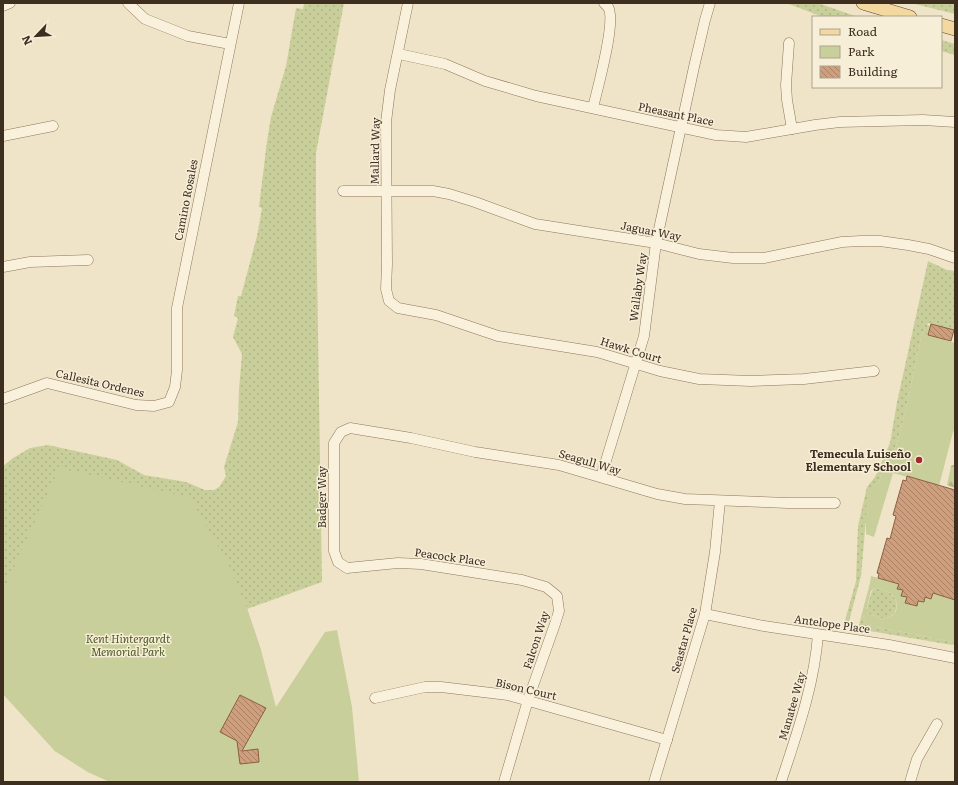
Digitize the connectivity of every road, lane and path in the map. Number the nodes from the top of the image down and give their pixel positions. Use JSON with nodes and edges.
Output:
{"nodes":[{"id":1,"x":10,"y":3,"type":"edge"},
{"id":2,"x":128,"y":3,"type":"edge"},
{"id":3,"x":239,"y":3,"type":"edge"},
{"id":4,"x":408,"y":3,"type":"edge"},
{"id":5,"x":710,"y":3,"type":"edge"},
{"id":6,"x":863,"y":3,"type":"edge"},
{"id":7,"x":606,"y":5,"type":"edge"},
{"id":8,"x":3,"y":6,"type":"edge"},
{"id":9,"x":907,"y":16,"type":"edge"},
{"id":10,"x":942,"y":25,"type":"edge"},
{"id":11,"x":955,"y":29,"type":"edge"},
{"id":12,"x":790,"y":43,"type":"dead end"},
{"id":13,"x":230,"y":44,"type":"junction"},
{"id":14,"x":398,"y":54,"type":"junction"},
{"id":15,"x":593,"y":108,"type":"junction"},
{"id":16,"x":955,"y":122,"type":"edge"},
{"id":17,"x":53,"y":126,"type":"dead end"},
{"id":18,"x":682,"y":128,"type":"junction"},
{"id":19,"x":792,"y":129,"type":"junction"},
{"id":20,"x":3,"y":136,"type":"edge"},
{"id":21,"x":386,"y":190,"type":"junction"},
{"id":22,"x":343,"y":191,"type":"dead end"},
{"id":23,"x":656,"y":243,"type":"junction"},
{"id":24,"x":955,"y":258,"type":"edge"},
{"id":25,"x":88,"y":260,"type":"dead end"},
{"id":26,"x":3,"y":267,"type":"edge"},
{"id":27,"x":389,"y":301,"type":"joint"},
{"id":28,"x":636,"y":363,"type":"junction"},
{"id":29,"x":874,"y":371,"type":"dead end"},
{"id":30,"x":3,"y":399,"type":"edge"},
{"id":31,"x":169,"y":402,"type":"joint"},
{"id":32,"x":341,"y":432,"type":"joint"},
{"id":33,"x":601,"y":477,"type":"junction"},
{"id":34,"x":720,"y":501,"type":"junction"},
{"id":35,"x":835,"y":503,"type":"dead end"},
{"id":36,"x":338,"y":562,"type":"joint"},
{"id":37,"x":556,"y":596,"type":"joint"},
{"id":38,"x":705,"y":614,"type":"junction"},
{"id":39,"x":818,"y":635,"type":"junction"},
{"id":40,"x":955,"y":658,"type":"edge"},
{"id":41,"x":376,"y":698,"type":"dead end"},
{"id":42,"x":528,"y":700,"type":"junction"},
{"id":43,"x":937,"y":724,"type":"dead end"},
{"id":44,"x":667,"y":740,"type":"junction"},
{"id":45,"x":504,"y":782,"type":"edge"},
{"id":46,"x":654,"y":782,"type":"edge"},
{"id":47,"x":781,"y":782,"type":"edge"},
{"id":48,"x":910,"y":782,"type":"edge"}],
"edges":[{"from":1,"to":8,"type":"street"},
{"from":2,"to":13,"type":"street"},
{"from":3,"to":13,"type":"street","name":"Camino Rosales"},
{"from":4,"to":14,"type":"street","name":"Mallard Way"},
{"from":5,"to":18,"type":"street","name":"Wallaby Way"},
{"from":6,"to":9,"type":"main road"},
{"from":7,"to":15,"type":"street"},
{"from":10,"to":11,"type":"main road"},
{"from":12,"to":19,"type":"street"},
{"from":13,"to":31,"type":"street","name":"Camino Rosales"},
{"from":14,"to":15,"type":"street","name":"Pheasant Place"},
{"from":14,"to":21,"type":"street","name":"Mallard Way"},
{"from":15,"to":18,"type":"street","name":"Pheasant Place"},
{"from":16,"to":19,"type":"street","name":"Pheasant Place"},
{"from":17,"to":20,"type":"street"},
{"from":18,"to":19,"type":"street","name":"Pheasant Place"},
{"from":18,"to":23,"type":"street","name":"Wallaby Way"},
{"from":21,"to":22,"type":"street","name":"Jaguar Way"},
{"from":21,"to":23,"type":"street","name":"Jaguar Way"},
{"from":21,"to":27,"type":"street","name":"Mallard Way"},
{"from":23,"to":24,"type":"street","name":"Jaguar Way"},
{"from":23,"to":28,"type":"street","name":"Wallaby Way"},
{"from":25,"to":26,"type":"street"},
{"from":27,"to":28,"type":"street","name":"Hawk Court"},
{"from":28,"to":29,"type":"street","name":"Hawk Court"},
{"from":28,"to":33,"type":"street","name":"Wallaby Way"},
{"from":30,"to":31,"type":"street","name":"Callesita Ordenes"},
{"from":32,"to":33,"type":"street","name":"Seagull Way"},
{"from":32,"to":36,"type":"street","name":"Badger Way"},
{"from":33,"to":34,"type":"street","name":"Seagull Way"},
{"from":34,"to":35,"type":"street","name":"Seagull Way"},
{"from":34,"to":38,"type":"street","name":"Seastar Place"},
{"from":36,"to":37,"type":"street","name":"Peacock Place"},
{"from":37,"to":42,"type":"street","name":"Falcon Way"},
{"from":38,"to":39,"type":"street","name":"Antelope Place"},
{"from":38,"to":44,"type":"street","name":"Seastar Place"},
{"from":39,"to":40,"type":"street","name":"Antelope Place"},
{"from":39,"to":47,"type":"street","name":"Manatee Way"},
{"from":41,"to":42,"type":"street","name":"Bison Court"},
{"from":42,"to":44,"type":"street","name":"Bison Court"},
{"from":42,"to":45,"type":"street","name":"Falcon Way"},
{"from":43,"to":48,"type":"street"},
{"from":44,"to":46,"type":"street","name":"Seastar Place"}]}
